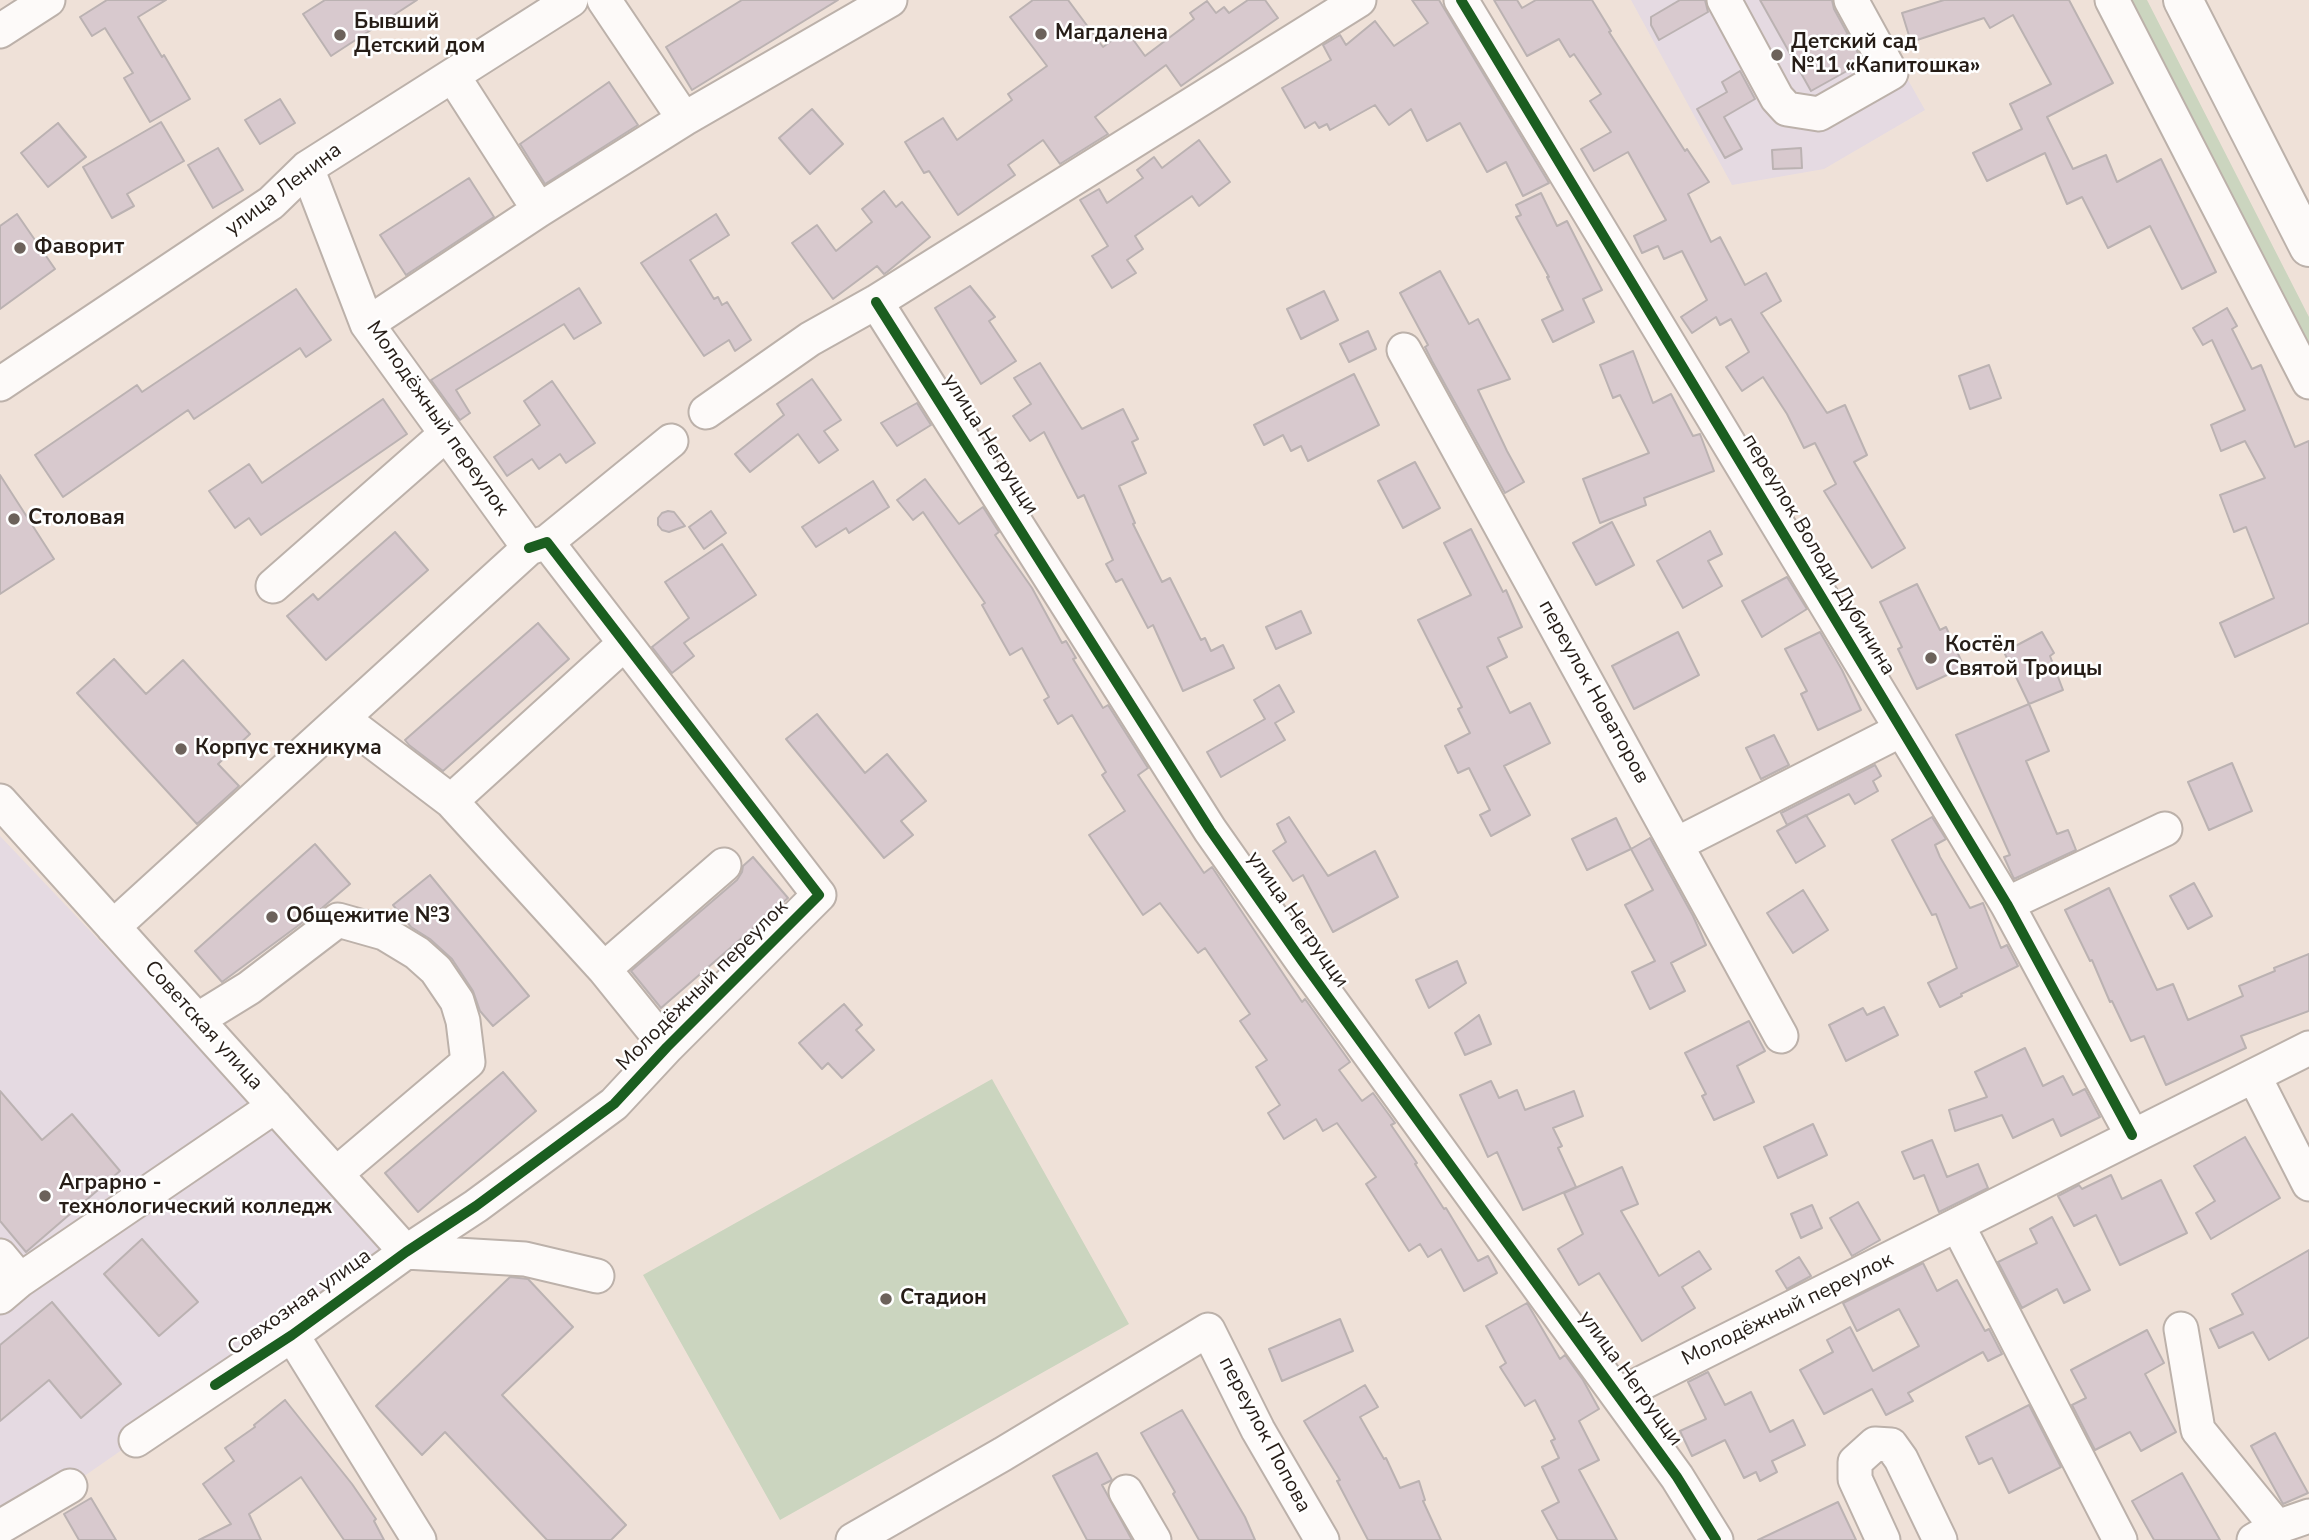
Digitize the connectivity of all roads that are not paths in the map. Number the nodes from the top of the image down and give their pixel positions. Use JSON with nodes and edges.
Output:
{"nodes":[{"id":1,"x":48,"y":0,"type":"edge"},
{"id":2,"x":571,"y":0,"type":"edge"},
{"id":3,"x":604,"y":0,"type":"edge"},
{"id":4,"x":890,"y":0,"type":"edge"},
{"id":5,"x":1359,"y":0,"type":"edge"},
{"id":6,"x":1461,"y":0,"type":"edge"},
{"id":7,"x":1724,"y":0,"type":"edge"},
{"id":8,"x":1851,"y":0,"type":"edge"},
{"id":9,"x":2112,"y":0,"type":"edge"},
{"id":10,"x":2183,"y":0,"type":"edge"},
{"id":11,"x":0,"y":31,"type":"edge"},
{"id":12,"x":453,"y":76,"type":"junction"},
{"id":13,"x":684,"y":119,"type":"junction"},
{"id":14,"x":307,"y":168,"type":"junction"},
{"id":15,"x":539,"y":210,"type":"junction"},
{"id":16,"x":2309,"y":247,"type":"edge"},
{"id":17,"x":877,"y":302,"type":"junction"},
{"id":18,"x":368,"y":324,"type":"junction"},
{"id":19,"x":1404,"y":350,"type":"dead end"},
{"id":20,"x":2309,"y":382,"type":"edge"},
{"id":21,"x":0,"y":384,"type":"edge"},
{"id":22,"x":706,"y":412,"type":"dead end"},
{"id":23,"x":446,"y":434,"type":"junction"},
{"id":24,"x":671,"y":441,"type":"dead end"},
{"id":25,"x":538,"y":545,"type":"junction"},
{"id":26,"x":272,"y":586,"type":"dead end"},
{"id":27,"x":625,"y":643,"type":"junction"},
{"id":28,"x":343,"y":719,"type":"junction"},
{"id":29,"x":1901,"y":730,"type":"junction"},
{"id":30,"x":0,"y":801,"type":"edge"},
{"id":31,"x":451,"y":801,"type":"junction"},
{"id":32,"x":2165,"y":829,"type":"dead end"},
{"id":33,"x":1677,"y":844,"type":"junction"},
{"id":34,"x":724,"y":865,"type":"dead end"},
{"id":35,"x":2007,"y":904,"type":"junction"},
{"id":36,"x":113,"y":927,"type":"junction"},
{"id":37,"x":604,"y":969,"type":"junction"},
{"id":38,"x":197,"y":1020,"type":"junction"},
{"id":39,"x":1781,"y":1036,"type":"dead end"},
{"id":40,"x":667,"y":1047,"type":"junction"},
{"id":41,"x":2309,"y":1048,"type":"edge"},
{"id":42,"x":2254,"y":1076,"type":"junction"},
{"id":43,"x":275,"y":1107,"type":"junction"},
{"id":44,"x":2132,"y":1135,"type":"junction"},
{"id":45,"x":336,"y":1174,"type":"junction"},
{"id":46,"x":2309,"y":1184,"type":"edge"},
{"id":47,"x":1958,"y":1226,"type":"junction"},
{"id":48,"x":406,"y":1252,"type":"junction"},
{"id":49,"x":597,"y":1276,"type":"dead end"},
{"id":50,"x":7,"y":1278,"type":"edge"},
{"id":51,"x":2181,"y":1329,"type":"dead end"},
{"id":52,"x":292,"y":1335,"type":"junction"},
{"id":53,"x":1618,"y":1395,"type":"junction"},
{"id":54,"x":136,"y":1440,"type":"dead end"},
{"id":55,"x":70,"y":1486,"type":"dead end"},
{"id":56,"x":1126,"y":1492,"type":"dead end"},
{"id":57,"x":2309,"y":1516,"type":"edge"},
{"id":58,"x":0,"y":1527,"type":"edge"},
{"id":59,"x":2266,"y":1533,"type":"edge"},
{"id":60,"x":419,"y":1540,"type":"edge"},
{"id":61,"x":853,"y":1540,"type":"edge"},
{"id":62,"x":1154,"y":1540,"type":"edge"},
{"id":63,"x":1322,"y":1540,"type":"edge"},
{"id":64,"x":1716,"y":1540,"type":"edge"},
{"id":65,"x":1883,"y":1540,"type":"edge"},
{"id":66,"x":1940,"y":1540,"type":"edge"},
{"id":67,"x":2120,"y":1540,"type":"edge"}],
"edges":[{"from":1,"to":11,"type":"street"},
{"from":2,"to":12,"type":"street","name":"улица Ленина"},
{"from":3,"to":13,"type":"street"},
{"from":4,"to":13,"type":"street"},
{"from":5,"to":17,"type":"street"},
{"from":6,"to":29,"type":"street","name":"переулок Володи Дубинина"},
{"from":7,"to":8,"type":"street"},
{"from":9,"to":20,"type":"street"},
{"from":10,"to":16,"type":"main road"},
{"from":12,"to":14,"type":"street","name":"улица Ленина"},
{"from":12,"to":15,"type":"street"},
{"from":13,"to":15,"type":"street"},
{"from":14,"to":18,"type":"street","name":"Молодёжный переулок"},
{"from":14,"to":21,"type":"street","name":"улица Ленина"},
{"from":15,"to":18,"type":"street"},
{"from":17,"to":22,"type":"street"},
{"from":17,"to":53,"type":"street","name":"улица Негруцци"},
{"from":18,"to":23,"type":"street","name":"Молодёжный переулок"},
{"from":19,"to":33,"type":"street","name":"переулок Новаторов"},
{"from":23,"to":25,"type":"street","name":"Молодёжный переулок"},
{"from":23,"to":26,"type":"street"},
{"from":24,"to":25,"type":"street"},
{"from":25,"to":27,"type":"street","name":"Молодёжный переулок"},
{"from":25,"to":28,"type":"street"},
{"from":27,"to":31,"type":"street"},
{"from":27,"to":40,"type":"street","name":"Молодёжный переулок"},
{"from":28,"to":31,"type":"street"},
{"from":28,"to":36,"type":"street"},
{"from":29,"to":33,"type":"street"},
{"from":29,"to":35,"type":"street","name":"переулок Володи Дубинина"},
{"from":30,"to":36,"type":"street","name":"Советская улица"},
{"from":31,"to":37,"type":"street"},
{"from":32,"to":35,"type":"street"},
{"from":33,"to":39,"type":"street","name":"переулок Новаторов"},
{"from":34,"to":37,"type":"street"},
{"from":35,"to":44,"type":"street","name":"переулок Володи Дубинина"},
{"from":36,"to":38,"type":"street","name":"Советская улица"},
{"from":37,"to":40,"type":"street"},
{"from":38,"to":43,"type":"street","name":"Советская улица"},
{"from":38,"to":45,"type":"street"},
{"from":40,"to":48,"type":"street","name":"Молодёжный переулок"},
{"from":41,"to":42,"type":"street","name":"Молодёжный переулок"},
{"from":42,"to":44,"type":"street","name":"Молодёжный переулок"},
{"from":42,"to":46,"type":"street"},
{"from":43,"to":45,"type":"street","name":"Советская улица"},
{"from":43,"to":50,"type":"street"},
{"from":44,"to":47,"type":"street","name":"Молодёжный переулок"},
{"from":45,"to":48,"type":"street","name":"Советская улица"},
{"from":47,"to":53,"type":"street","name":"Молодёжный переулок"},
{"from":47,"to":67,"type":"street"},
{"from":48,"to":49,"type":"street"},
{"from":48,"to":52,"type":"street","name":"Совхозная улица"},
{"from":51,"to":59,"type":"street"},
{"from":52,"to":54,"type":"street","name":"Совхозная улица"},
{"from":52,"to":60,"type":"street"},
{"from":53,"to":64,"type":"street","name":"улица Негруцци"},
{"from":55,"to":58,"type":"street"},
{"from":56,"to":62,"type":"street"},
{"from":57,"to":59,"type":"street"},
{"from":61,"to":63,"type":"street","name":"переулок Попова"},
{"from":65,"to":66,"type":"street"}]}
